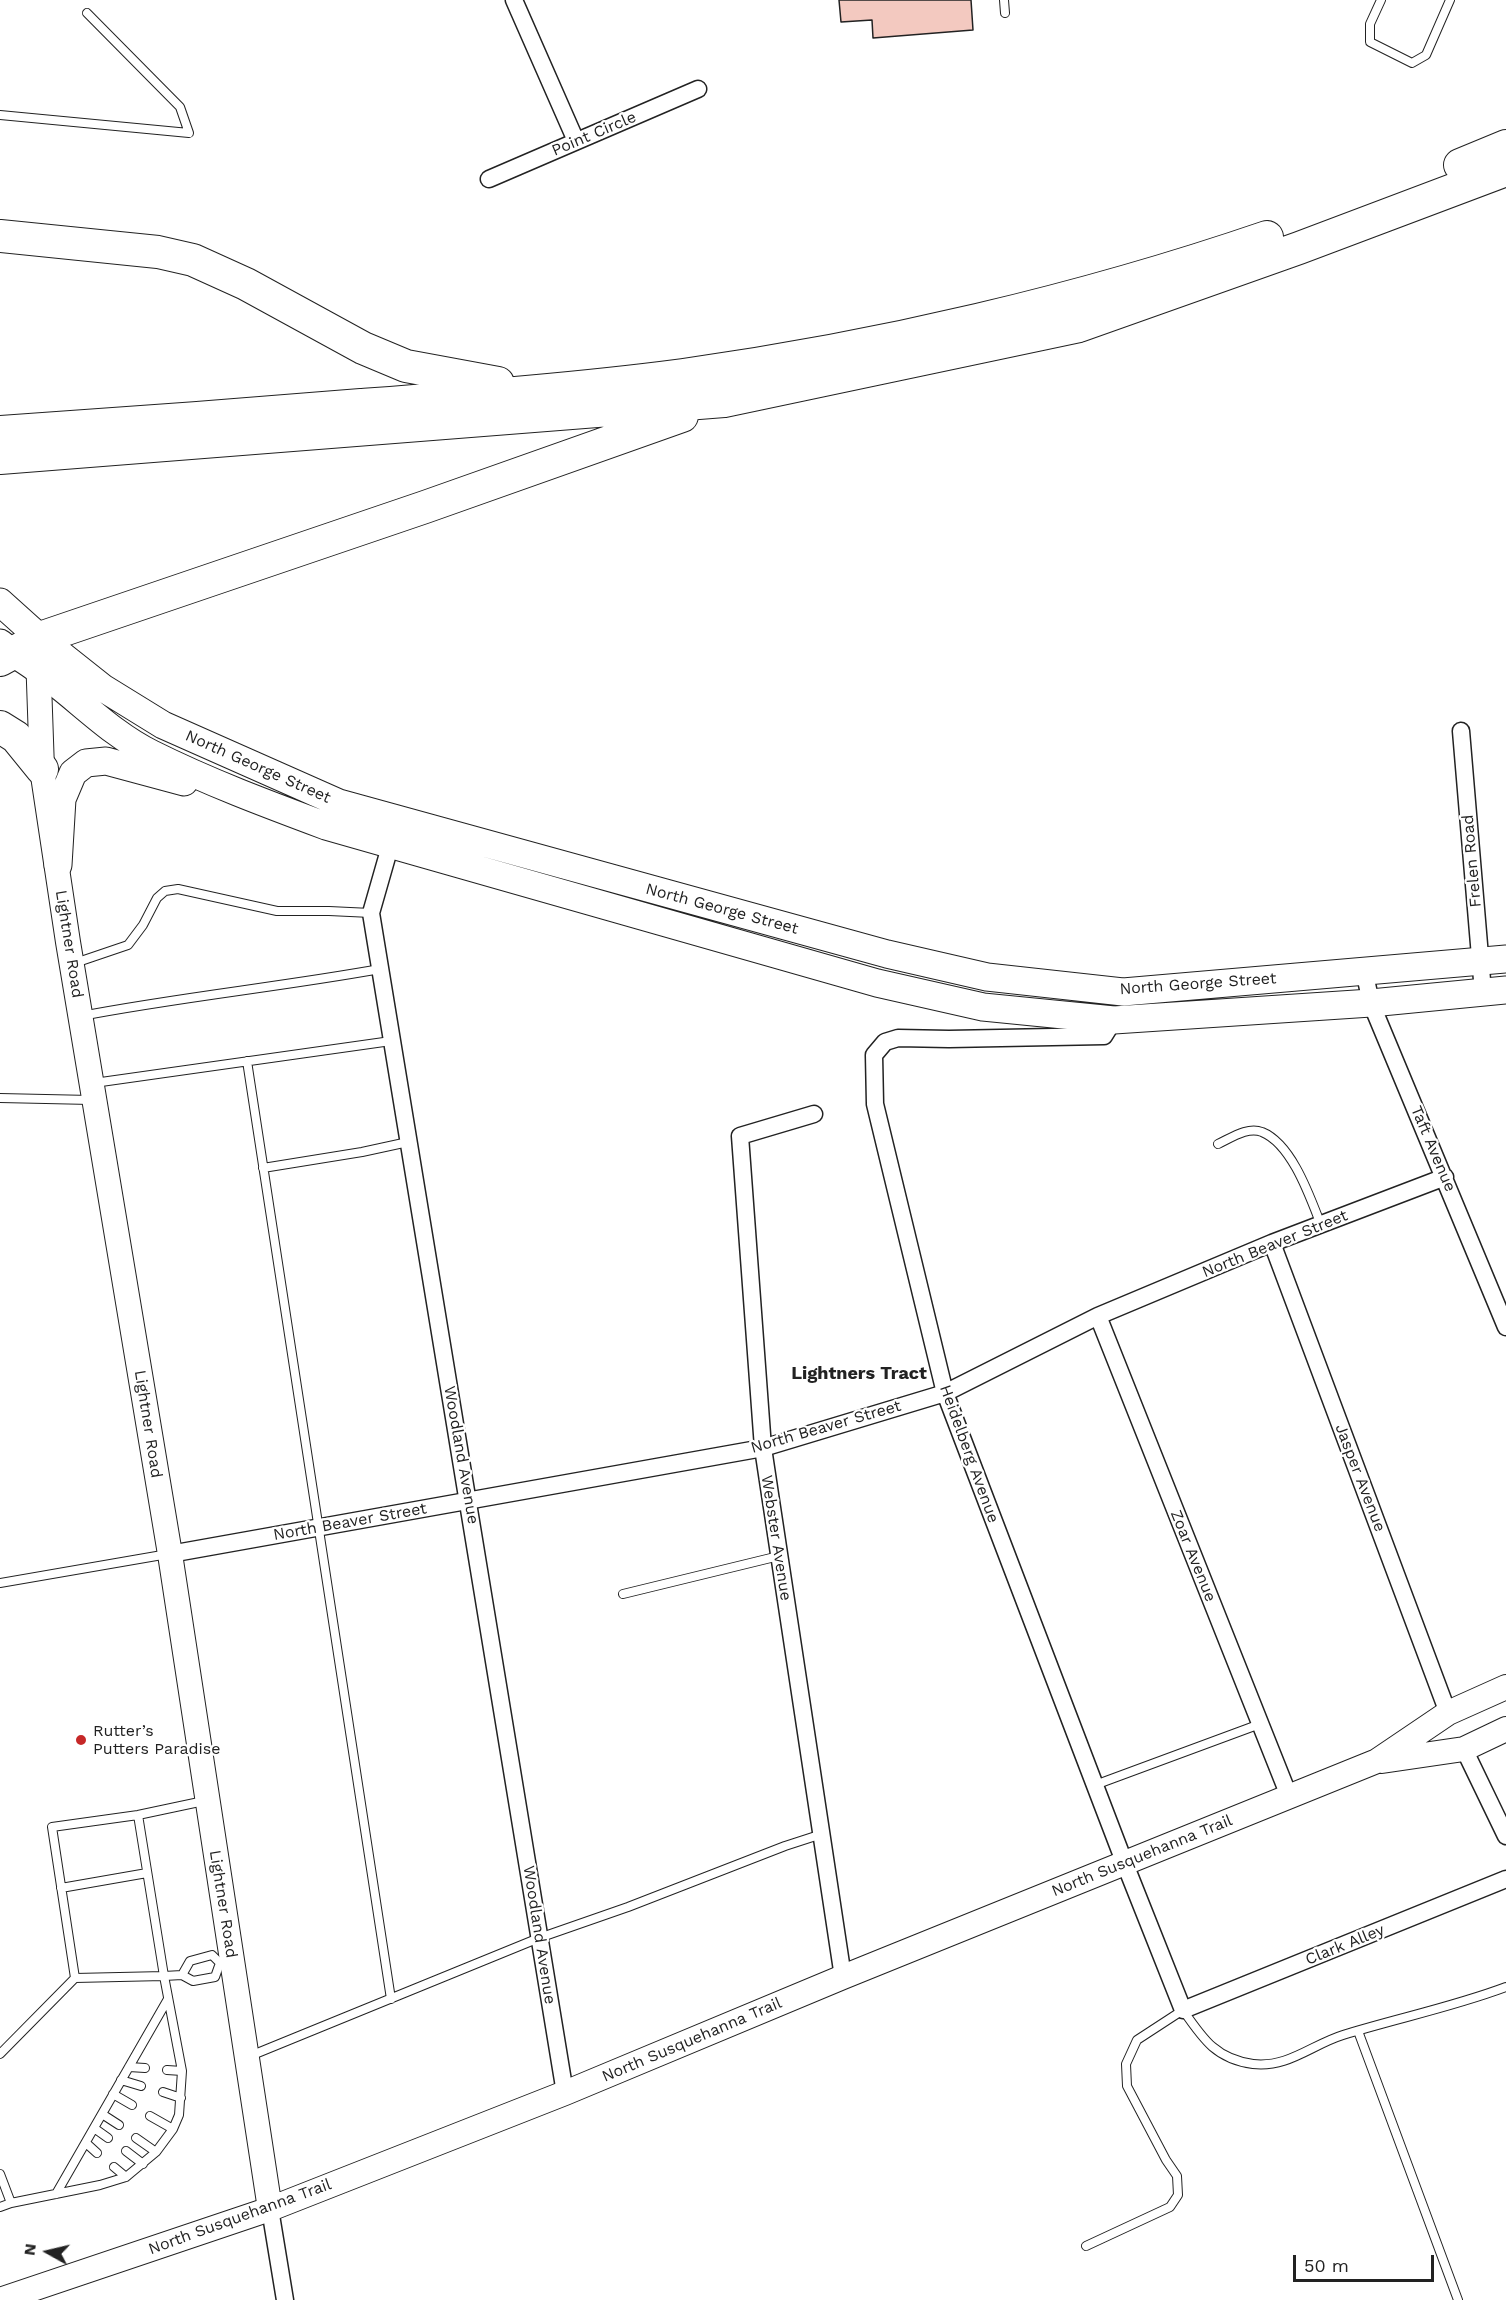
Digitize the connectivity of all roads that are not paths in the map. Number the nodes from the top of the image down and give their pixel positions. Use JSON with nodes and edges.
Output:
{"nodes":[{"id":1,"x":513,"y":0,"type":"edge"},
{"id":2,"x":1004,"y":0,"type":"edge"},
{"id":3,"x":1382,"y":0,"type":"edge"},
{"id":4,"x":1450,"y":0,"type":"edge"},
{"id":5,"x":87,"y":13,"type":"dead end"},
{"id":6,"x":1005,"y":13,"type":"dead end"},
{"id":7,"x":698,"y":88,"type":"dead end"},
{"id":8,"x":0,"y":115,"type":"edge"},
{"id":9,"x":1506,"y":139,"type":"edge"},
{"id":10,"x":576,"y":141,"type":"junction"},
{"id":11,"x":1506,"y":146,"type":"edge"},
{"id":12,"x":1492,"y":164,"type":"edge"},
{"id":13,"x":489,"y":178,"type":"dead end"},
{"id":14,"x":0,"y":236,"type":"edge"},
{"id":15,"x":543,"y":391,"type":"junction"},
{"id":16,"x":724,"y":401,"type":"junction"},
{"id":17,"x":0,"y":432,"type":"edge"},
{"id":18,"x":0,"y":458,"type":"edge"},
{"id":19,"x":0,"y":602,"type":"edge"},
{"id":20,"x":40,"y":638,"type":"junction"},
{"id":21,"x":13,"y":656,"type":"edge"},
{"id":22,"x":0,"y":728,"type":"edge"},
{"id":23,"x":1461,"y":731,"type":"dead end"},
{"id":24,"x":42,"y":769,"type":"junction"},
{"id":25,"x":247,"y":797,"type":"junction"},
{"id":26,"x":395,"y":833,"type":"junction"},
{"id":27,"x":58,"y":865,"type":"junction"},
{"id":28,"x":371,"y":913,"type":"junction"},
{"id":29,"x":1506,"y":959,"type":"edge"},
{"id":30,"x":1480,"y":962,"type":"junction"},
{"id":31,"x":72,"y":964,"type":"junction"},
{"id":32,"x":380,"y":969,"type":"junction"},
{"id":33,"x":1364,"y":970,"type":"junction"},
{"id":34,"x":1495,"y":991,"type":"edge"},
{"id":35,"x":1371,"y":1003,"type":"junction"},
{"id":36,"x":81,"y":1016,"type":"junction"},
{"id":37,"x":1114,"y":1020,"type":"junction"},
{"id":38,"x":391,"y":1041,"type":"junction"},
{"id":39,"x":246,"y":1061,"type":"junction"},
{"id":40,"x":93,"y":1092,"type":"junction"},
{"id":41,"x":0,"y":1098,"type":"edge"},
{"id":42,"x":814,"y":1114,"type":"dead end"},
{"id":43,"x":408,"y":1142,"type":"junction"},
{"id":44,"x":1218,"y":1144,"type":"dead end"},
{"id":45,"x":263,"y":1168,"type":"junction"},
{"id":46,"x":1445,"y":1177,"type":"junction"},
{"id":47,"x":1321,"y":1225,"type":"junction"},
{"id":48,"x":1272,"y":1243,"type":"junction"},
{"id":49,"x":1098,"y":1316,"type":"junction"},
{"id":50,"x":1506,"y":1327,"type":"edge"},
{"id":51,"x":945,"y":1393,"type":"junction"},
{"id":52,"x":763,"y":1448,"type":"junction"},
{"id":53,"x":468,"y":1501,"type":"junction"},
{"id":54,"x":318,"y":1528,"type":"junction"},
{"id":55,"x":170,"y":1554,"type":"junction"},
{"id":56,"x":779,"y":1556,"type":"junction"},
{"id":57,"x":0,"y":1583,"type":"edge"},
{"id":58,"x":623,"y":1594,"type":"dead end"},
{"id":59,"x":1506,"y":1688,"type":"edge"},
{"id":60,"x":1448,"y":1713,"type":"junction"},
{"id":61,"x":1260,"y":1724,"type":"junction"},
{"id":62,"x":1506,"y":1729,"type":"edge"},
{"id":63,"x":1464,"y":1749,"type":"junction"},
{"id":64,"x":1377,"y":1761,"type":"junction"},
{"id":65,"x":1095,"y":1785,"type":"junction"},
{"id":66,"x":1289,"y":1796,"type":"junction"},
{"id":67,"x":208,"y":1800,"type":"junction"},
{"id":68,"x":138,"y":1815,"type":"junction"},
{"id":69,"x":822,"y":1834,"type":"junction"},
{"id":70,"x":1506,"y":1836,"type":"edge"},
{"id":71,"x":1125,"y":1864,"type":"junction"},
{"id":72,"x":147,"y":1873,"type":"junction"},
{"id":73,"x":1506,"y":1879,"type":"edge"},
{"id":74,"x":61,"y":1888,"type":"junction"},
{"id":75,"x":539,"y":1938,"type":"junction"},
{"id":76,"x":226,"y":1963,"type":"junction"},
{"id":77,"x":182,"y":1975,"type":"junction"},
{"id":78,"x":164,"y":1976,"type":"junction"},
{"id":79,"x":843,"y":1977,"type":"junction"},
{"id":80,"x":75,"y":1978,"type":"junction"},
{"id":81,"x":1506,"y":1987,"type":"edge"},
{"id":82,"x":168,"y":1999,"type":"junction"},
{"id":83,"x":391,"y":1999,"type":"junction"},
{"id":84,"x":1184,"y":2010,"type":"junction"},
{"id":85,"x":1358,"y":2031,"type":"junction"},
{"id":86,"x":177,"y":2046,"type":"junction"},
{"id":87,"x":166,"y":2048,"type":"dead end"},
{"id":88,"x":0,"y":2054,"type":"edge"},
{"id":89,"x":247,"y":2057,"type":"junction"},
{"id":90,"x":129,"y":2067,"type":"junction"},
{"id":91,"x":145,"y":2068,"type":"dead end"},
{"id":92,"x":167,"y":2070,"type":"dead end"},
{"id":93,"x":182,"y":2071,"type":"junction"},
{"id":94,"x":122,"y":2080,"type":"junction"},
{"id":95,"x":141,"y":2086,"type":"dead end"},
{"id":96,"x":163,"y":2092,"type":"dead end"},
{"id":97,"x":565,"y":2092,"type":"junction"},
{"id":98,"x":113,"y":2094,"type":"junction"},
{"id":99,"x":181,"y":2098,"type":"junction"},
{"id":100,"x":132,"y":2105,"type":"dead end"},
{"id":101,"x":102,"y":2114,"type":"junction"},
{"id":102,"x":150,"y":2116,"type":"dead end"},
{"id":103,"x":119,"y":2125,"type":"dead end"},
{"id":104,"x":94,"y":2128,"type":"junction"},
{"id":105,"x":173,"y":2129,"type":"junction"},
{"id":106,"x":108,"y":2138,"type":"dead end"},
{"id":107,"x":136,"y":2138,"type":"dead end"},
{"id":108,"x":86,"y":2143,"type":"junction"},
{"id":109,"x":126,"y":2151,"type":"dead end"},
{"id":110,"x":156,"y":2152,"type":"junction"},
{"id":111,"x":97,"y":2153,"type":"dead end"},
{"id":112,"x":143,"y":2164,"type":"junction"},
{"id":113,"x":114,"y":2167,"type":"dead end"},
{"id":114,"x":0,"y":2174,"type":"edge"},
{"id":115,"x":126,"y":2177,"type":"junction"},
{"id":116,"x":57,"y":2194,"type":"junction"},
{"id":117,"x":10,"y":2203,"type":"junction"},
{"id":118,"x":0,"y":2207,"type":"edge"},
{"id":119,"x":270,"y":2209,"type":"junction"},
{"id":120,"x":1086,"y":2246,"type":"dead end"},
{"id":121,"x":0,"y":2300,"type":"edge"},
{"id":122,"x":285,"y":2300,"type":"edge"},
{"id":123,"x":1458,"y":2300,"type":"edge"}],
"edges":[{"from":1,"to":10,"type":"street"},
{"from":2,"to":6,"type":"lane"},
{"from":3,"to":4,"type":"lane"},
{"from":5,"to":8,"type":"lane"},
{"from":7,"to":10,"type":"street","name":"Point Circle"},
{"from":9,"to":12,"type":"highway"},
{"from":10,"to":13,"type":"street","name":"Point Circle"},
{"from":11,"to":12,"type":"highway"},
{"from":12,"to":15,"type":"highway"},
{"from":12,"to":16,"type":"highway"},
{"from":14,"to":15,"type":"highway"},
{"from":15,"to":17,"type":"highway"},
{"from":16,"to":18,"type":"highway"},
{"from":16,"to":20,"type":"highway"},
{"from":19,"to":20,"type":"main road","name":"North George Street"},
{"from":20,"to":21,"type":"highway"},
{"from":20,"to":26,"type":"main road","name":"North George Street"},
{"from":21,"to":24,"type":"main road","name":"Lightner Road"},
{"from":21,"to":25,"type":"main road","name":"North George Street"},
{"from":22,"to":24,"type":"highway"},
{"from":23,"to":30,"type":"street","name":"Frelen Road"},
{"from":24,"to":27,"type":"main road","name":"Lightner Road"},
{"from":25,"to":26,"type":"main road","name":"North George Street"},
{"from":25,"to":27,"type":"main road"},
{"from":26,"to":28,"type":"street","name":"Woodland Avenue"},
{"from":26,"to":33,"type":"main road","name":"North George Street"},
{"from":26,"to":37,"type":"main road","name":"North George Street"},
{"from":27,"to":31,"type":"main road","name":"Lightner Road"},
{"from":28,"to":31,"type":"lane"},
{"from":28,"to":32,"type":"street","name":"Woodland Avenue"},
{"from":29,"to":30,"type":"main road","name":"North George Street"},
{"from":30,"to":33,"type":"main road","name":"North George Street"},
{"from":30,"to":34,"type":"street","name":"Frelen Road"},
{"from":31,"to":36,"type":"main road","name":"Lightner Road"},
{"from":32,"to":36,"type":"lane"},
{"from":32,"to":38,"type":"street","name":"Woodland Avenue"},
{"from":33,"to":35,"type":"street","name":"Taft Avenue"},
{"from":34,"to":35,"type":"main road","name":"North George Street"},
{"from":35,"to":37,"type":"main road","name":"North George Street"},
{"from":35,"to":46,"type":"street","name":"Taft Avenue"},
{"from":36,"to":40,"type":"main road","name":"Lightner Road"},
{"from":37,"to":51,"type":"street","name":"Heidelberg Avenue"},
{"from":38,"to":39,"type":"lane"},
{"from":38,"to":43,"type":"street","name":"Woodland Avenue"},
{"from":39,"to":40,"type":"lane"},
{"from":39,"to":45,"type":"lane"},
{"from":40,"to":41,"type":"lane"},
{"from":40,"to":55,"type":"main road","name":"Lightner Road"},
{"from":42,"to":52,"type":"street","name":"Webster Avenue"},
{"from":43,"to":45,"type":"lane"},
{"from":43,"to":53,"type":"street","name":"Woodland Avenue"},
{"from":44,"to":47,"type":"lane"},
{"from":45,"to":54,"type":"lane"},
{"from":46,"to":47,"type":"street","name":"North Beaver Street"},
{"from":46,"to":50,"type":"street","name":"Taft Avenue"},
{"from":47,"to":48,"type":"street","name":"North Beaver Street"},
{"from":48,"to":49,"type":"street","name":"North Beaver Street"},
{"from":48,"to":60,"type":"street","name":"Jasper Avenue"},
{"from":49,"to":51,"type":"street","name":"North Beaver Street"},
{"from":49,"to":61,"type":"street","name":"Zoar Avenue"},
{"from":51,"to":52,"type":"street","name":"North Beaver Street"},
{"from":51,"to":65,"type":"street","name":"Heidelberg Avenue"},
{"from":52,"to":53,"type":"street","name":"North Beaver Street"},
{"from":52,"to":56,"type":"street","name":"Webster Avenue"},
{"from":53,"to":54,"type":"street","name":"North Beaver Street"},
{"from":53,"to":75,"type":"street","name":"Woodland Avenue"},
{"from":54,"to":55,"type":"street","name":"North Beaver Street"},
{"from":54,"to":83,"type":"lane"},
{"from":55,"to":57,"type":"lane"},
{"from":55,"to":67,"type":"main road","name":"Lightner Road"},
{"from":56,"to":58,"type":"lane"},
{"from":56,"to":69,"type":"street","name":"Webster Avenue"},
{"from":59,"to":60,"type":"main road","name":"North Susquehanna Trail"},
{"from":60,"to":64,"type":"main road","name":"North Susquehanna Trail"},
{"from":61,"to":65,"type":"lane"},
{"from":61,"to":66,"type":"street","name":"Zoar Avenue"},
{"from":62,"to":63,"type":"main road","name":"North Susquehanna Trail"},
{"from":63,"to":64,"type":"main road","name":"North Susquehanna Trail"},
{"from":63,"to":70,"type":"street"},
{"from":64,"to":66,"type":"main road","name":"North Susquehanna Trail"},
{"from":65,"to":71,"type":"street","name":"Heidelberg Avenue"},
{"from":66,"to":71,"type":"main road","name":"North Susquehanna Trail"},
{"from":67,"to":68,"type":"lane"},
{"from":67,"to":76,"type":"main road","name":"Lightner Road"},
{"from":68,"to":72,"type":"lane"},
{"from":68,"to":74,"type":"lane"},
{"from":69,"to":75,"type":"lane"},
{"from":69,"to":79,"type":"street","name":"Webster Avenue"},
{"from":71,"to":79,"type":"main road","name":"North Susquehanna Trail"},
{"from":71,"to":84,"type":"street","name":"Heidelberg Avenue"},
{"from":72,"to":74,"type":"lane"},
{"from":72,"to":78,"type":"lane"},
{"from":73,"to":84,"type":"street","name":"Clark Alley"},
{"from":74,"to":80,"type":"lane"},
{"from":75,"to":83,"type":"lane"},
{"from":75,"to":97,"type":"street","name":"Woodland Avenue"},
{"from":76,"to":77,"type":"lane"},
{"from":76,"to":77,"type":"lane"},
{"from":76,"to":89,"type":"main road","name":"Lightner Road"},
{"from":77,"to":78,"type":"lane"},
{"from":78,"to":80,"type":"lane"},
{"from":78,"to":82,"type":"lane"},
{"from":79,"to":97,"type":"main road","name":"North Susquehanna Trail"},
{"from":80,"to":88,"type":"lane"},
{"from":81,"to":85,"type":"lane"},
{"from":82,"to":86,"type":"lane"},
{"from":82,"to":90,"type":"lane"},
{"from":83,"to":89,"type":"lane"},
{"from":84,"to":85,"type":"lane"},
{"from":84,"to":120,"type":"lane"},
{"from":85,"to":123,"type":"lane"},
{"from":86,"to":87,"type":"lane"},
{"from":86,"to":93,"type":"lane"},
{"from":89,"to":119,"type":"main road","name":"Lightner Road"},
{"from":90,"to":91,"type":"lane"},
{"from":90,"to":94,"type":"lane"},
{"from":92,"to":93,"type":"lane"},
{"from":93,"to":99,"type":"lane"},
{"from":94,"to":95,"type":"lane"},
{"from":94,"to":98,"type":"lane"},
{"from":96,"to":99,"type":"lane"},
{"from":97,"to":119,"type":"main road","name":"North Susquehanna Trail"},
{"from":98,"to":100,"type":"lane"},
{"from":98,"to":101,"type":"lane"},
{"from":99,"to":105,"type":"lane"},
{"from":101,"to":103,"type":"lane"},
{"from":101,"to":104,"type":"lane"},
{"from":102,"to":105,"type":"lane"},
{"from":104,"to":106,"type":"lane"},
{"from":104,"to":108,"type":"lane"},
{"from":105,"to":110,"type":"lane"},
{"from":107,"to":110,"type":"lane"},
{"from":108,"to":111,"type":"lane"},
{"from":108,"to":116,"type":"lane"},
{"from":109,"to":112,"type":"lane"},
{"from":110,"to":112,"type":"lane"},
{"from":112,"to":115,"type":"lane"},
{"from":113,"to":115,"type":"lane"},
{"from":114,"to":117,"type":"lane"},
{"from":115,"to":116,"type":"lane"},
{"from":116,"to":117,"type":"lane"},
{"from":117,"to":118,"type":"lane"},
{"from":119,"to":121,"type":"main road","name":"North Susquehanna Trail"},
{"from":119,"to":122,"type":"street"}]}
